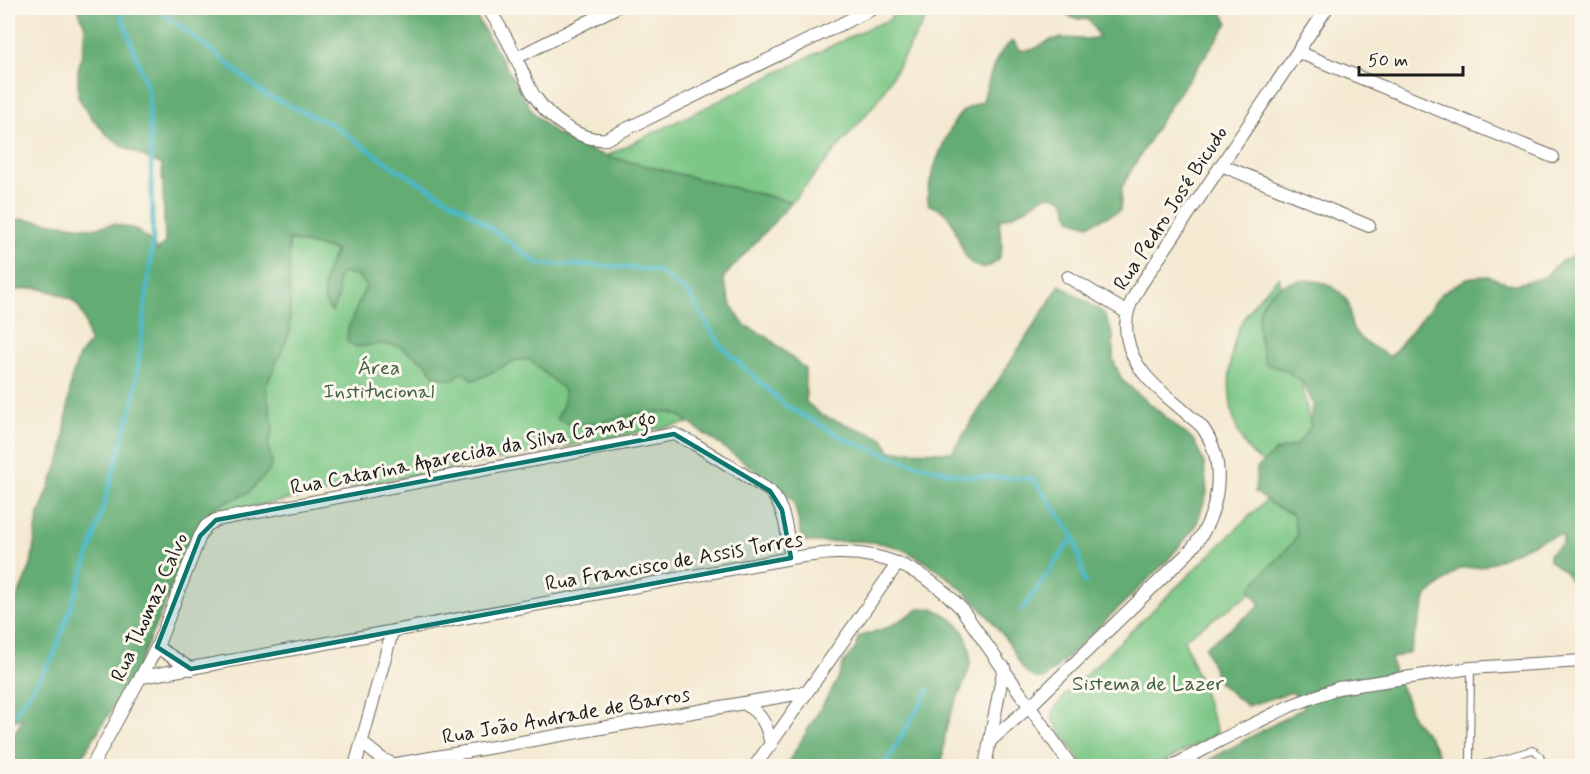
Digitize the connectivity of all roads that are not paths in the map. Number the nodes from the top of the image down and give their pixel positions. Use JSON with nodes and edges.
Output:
{"nodes":[{"id":1,"x":487,"y":8,"type":"edge"},
{"id":2,"x":615,"y":8,"type":"edge"},
{"id":3,"x":874,"y":8,"type":"edge"},
{"id":4,"x":1327,"y":8,"type":"edge"},
{"id":5,"x":1298,"y":52,"type":"junction"},
{"id":6,"x":516,"y":58,"type":"junction"},
{"id":7,"x":1553,"y":157,"type":"dead end"},
{"id":8,"x":1221,"y":165,"type":"junction"},
{"id":9,"x":1369,"y":226,"type":"dead end"},
{"id":10,"x":1068,"y":277,"type":"dead end"},
{"id":11,"x":1126,"y":312,"type":"junction"},
{"id":12,"x":206,"y":526,"type":"joint"},
{"id":13,"x":791,"y":558,"type":"junction"},
{"id":14,"x":898,"y":563,"type":"junction"},
{"id":15,"x":392,"y":632,"type":"junction"},
{"id":16,"x":157,"y":647,"type":"junction"},
{"id":17,"x":1582,"y":660,"type":"edge"},
{"id":18,"x":1004,"y":667,"type":"junction"},
{"id":19,"x":1471,"y":668,"type":"junction"},
{"id":20,"x":191,"y":669,"type":"junction"},
{"id":21,"x":142,"y":677,"type":"junction"},
{"id":22,"x":807,"y":692,"type":"junction"},
{"id":23,"x":744,"y":703,"type":"junction"},
{"id":24,"x":1030,"y":706,"type":"junction"},
{"id":25,"x":990,"y":741,"type":"junction"},
{"id":26,"x":362,"y":743,"type":"junction"},
{"id":27,"x":771,"y":745,"type":"junction"},
{"id":28,"x":92,"y":766,"type":"edge"},
{"id":29,"x":355,"y":766,"type":"edge"},
{"id":30,"x":390,"y":766,"type":"edge"},
{"id":31,"x":755,"y":766,"type":"edge"},
{"id":32,"x":985,"y":766,"type":"edge"},
{"id":33,"x":1071,"y":766,"type":"edge"},
{"id":34,"x":1173,"y":766,"type":"edge"},
{"id":35,"x":1543,"y":766,"type":"edge"}],
"edges":[{"from":1,"to":6,"type":"street"},
{"from":2,"to":6,"type":"street"},
{"from":3,"to":6,"type":"street"},
{"from":4,"to":5,"type":"street","name":"Rua Pedro José Bicudo"},
{"from":5,"to":7,"type":"street"},
{"from":5,"to":8,"type":"street","name":"Rua Pedro José Bicudo"},
{"from":8,"to":9,"type":"street"},
{"from":8,"to":11,"type":"street","name":"Rua Pedro José Bicudo"},
{"from":10,"to":11,"type":"street"},
{"from":11,"to":24,"type":"street","name":"Rua Pedro José Bicudo"},
{"from":12,"to":13,"type":"street","name":"Rua Catarina Aparecida da Silva Camargo"},
{"from":12,"to":16,"type":"street","name":"Rua Thomaz Calvo"},
{"from":13,"to":14,"type":"street","name":"Rua Francisco de Assis Torres"},
{"from":13,"to":15,"type":"street","name":"Rua Francisco de Assis Torres"},
{"from":14,"to":18,"type":"street","name":"Rua Francisco de Assis Torres"},
{"from":14,"to":22,"type":"street"},
{"from":15,"to":20,"type":"street","name":"Rua Francisco de Assis Torres"},
{"from":15,"to":26,"type":"street"},
{"from":16,"to":20,"type":"street"},
{"from":16,"to":21,"type":"street","name":"Rua Thomaz Calvo"},
{"from":17,"to":19,"type":"street"},
{"from":18,"to":24,"type":"street","name":"Rua Francisco de Assis Torres"},
{"from":18,"to":25,"type":"street"},
{"from":19,"to":34,"type":"street"},
{"from":19,"to":35,"type":"lane"},
{"from":20,"to":21,"type":"street","name":"Rua Francisco de Assis Torres"},
{"from":21,"to":28,"type":"street","name":"Rua Thomaz Calvo"},
{"from":22,"to":23,"type":"street","name":"Rua João Andrade de Barros"},
{"from":22,"to":27,"type":"street"},
{"from":23,"to":27,"type":"street"},
{"from":23,"to":30,"type":"street","name":"Rua João Andrade de Barros"},
{"from":24,"to":25,"type":"street","name":"Rua Pedro José Bicudo"},
{"from":24,"to":33,"type":"street","name":"Rua Francisco de Assis Torres"},
{"from":25,"to":32,"type":"street"},
{"from":26,"to":29,"type":"street"},
{"from":26,"to":30,"type":"street","name":"Rua João Andrade de Barros"},
{"from":27,"to":31,"type":"street"}]}
